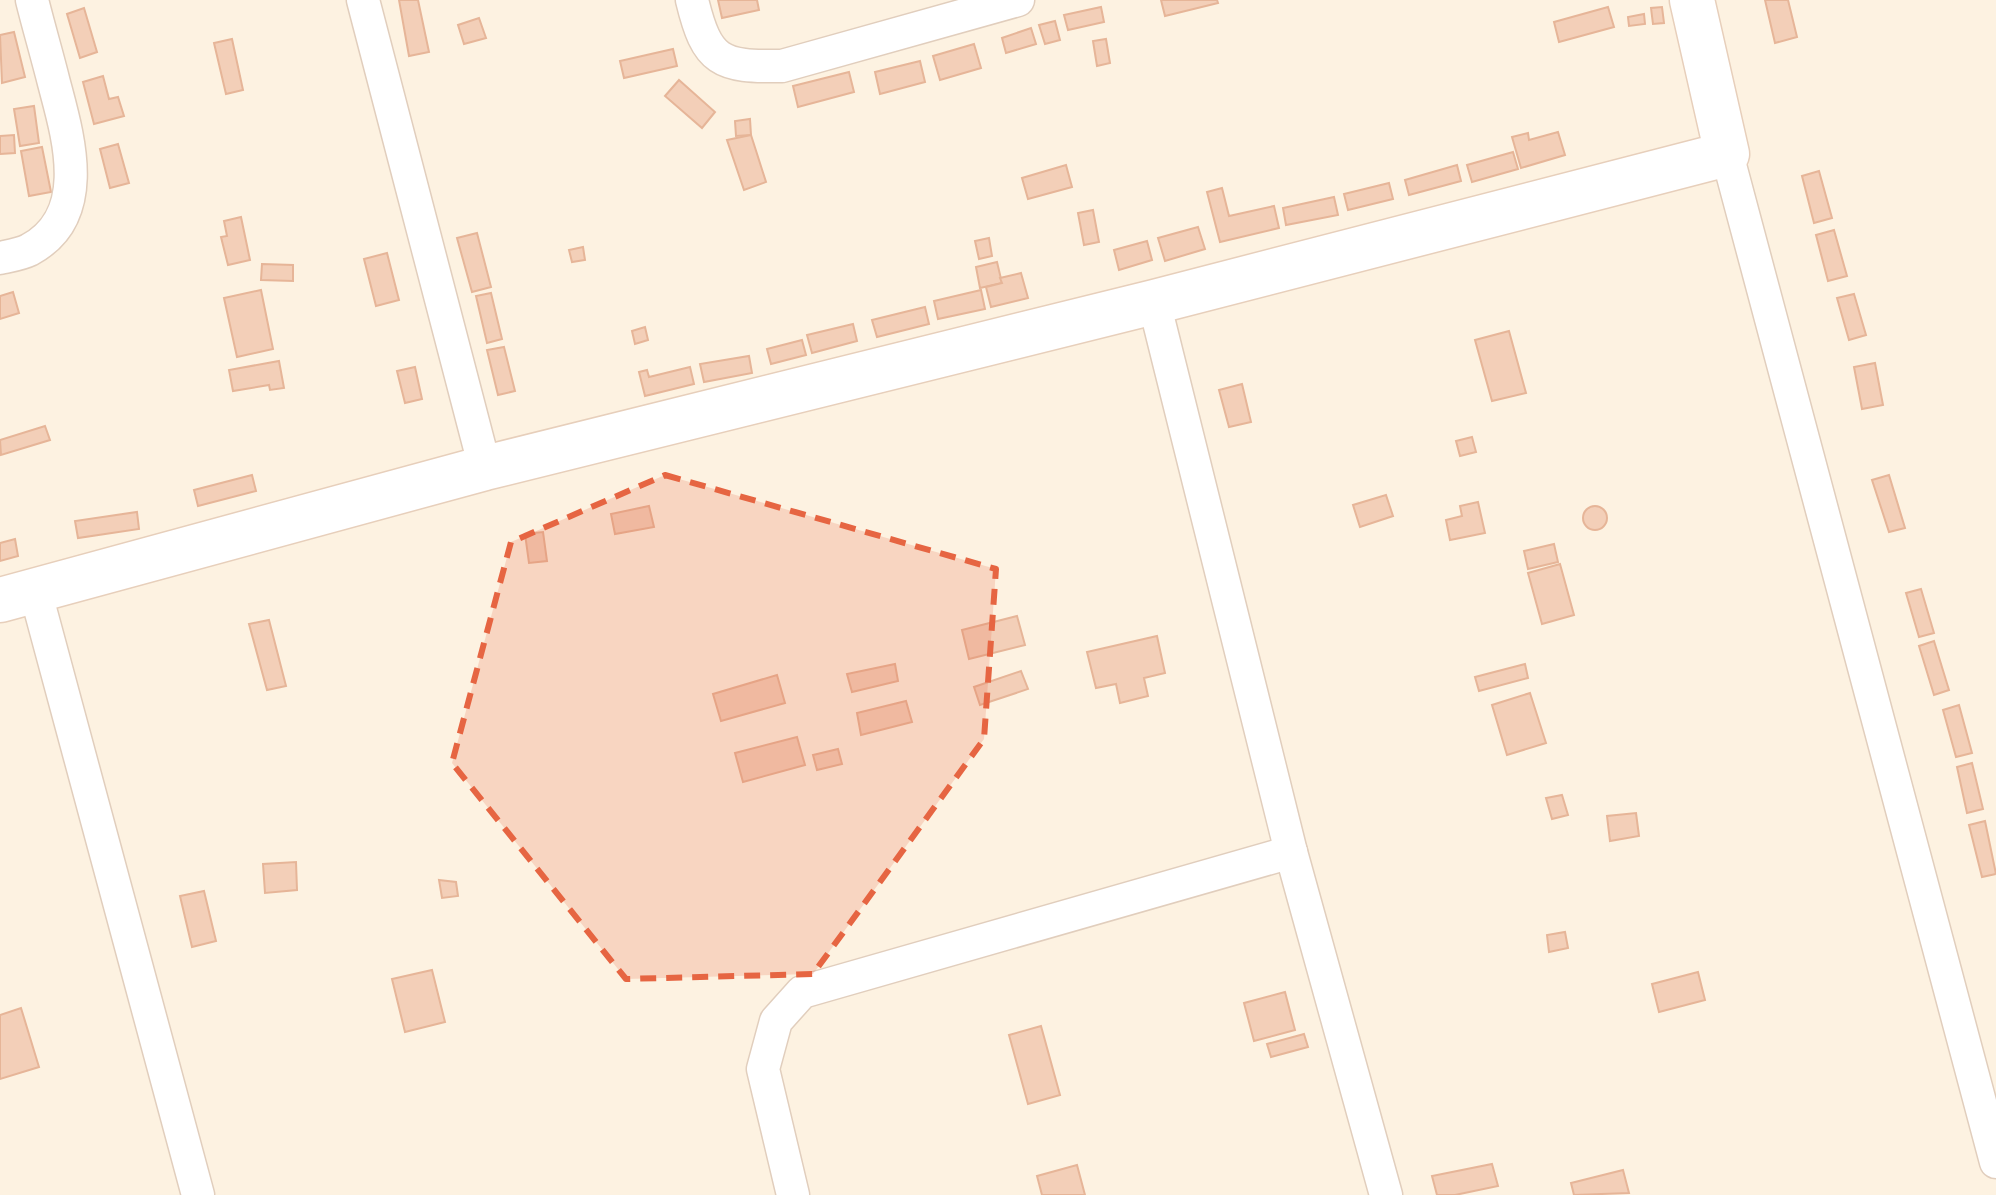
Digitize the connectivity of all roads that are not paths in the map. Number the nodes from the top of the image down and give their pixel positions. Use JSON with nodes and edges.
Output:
{"nodes":[{"id":1,"x":32,"y":0,"type":"edge"},
{"id":2,"x":363,"y":0,"type":"edge"},
{"id":3,"x":692,"y":0,"type":"edge"},
{"id":4,"x":1018,"y":0,"type":"edge"},
{"id":5,"x":1692,"y":0,"type":"edge"},
{"id":6,"x":1727,"y":154,"type":"junction"},
{"id":7,"x":0,"y":258,"type":"edge"},
{"id":8,"x":1154,"y":302,"type":"junction"},
{"id":9,"x":485,"y":468,"type":"junction"},
{"id":10,"x":17,"y":595,"type":"edge"},
{"id":11,"x":1291,"y":852,"type":"junction"},
{"id":12,"x":1996,"y":1162,"type":"edge"},
{"id":13,"x":198,"y":1195,"type":"edge"},
{"id":14,"x":793,"y":1195,"type":"edge"},
{"id":15,"x":1386,"y":1195,"type":"edge"}],
"edges":[{"from":1,"to":7,"type":"street"},
{"from":2,"to":9,"type":"street"},
{"from":3,"to":4,"type":"street"},
{"from":5,"to":6,"type":"street"},
{"from":6,"to":8,"type":"street"},
{"from":6,"to":12,"type":"street"},
{"from":8,"to":9,"type":"street"},
{"from":8,"to":11,"type":"street"},
{"from":9,"to":10,"type":"street"},
{"from":10,"to":13,"type":"street"},
{"from":11,"to":14,"type":"street"},
{"from":11,"to":15,"type":"street"}]}
